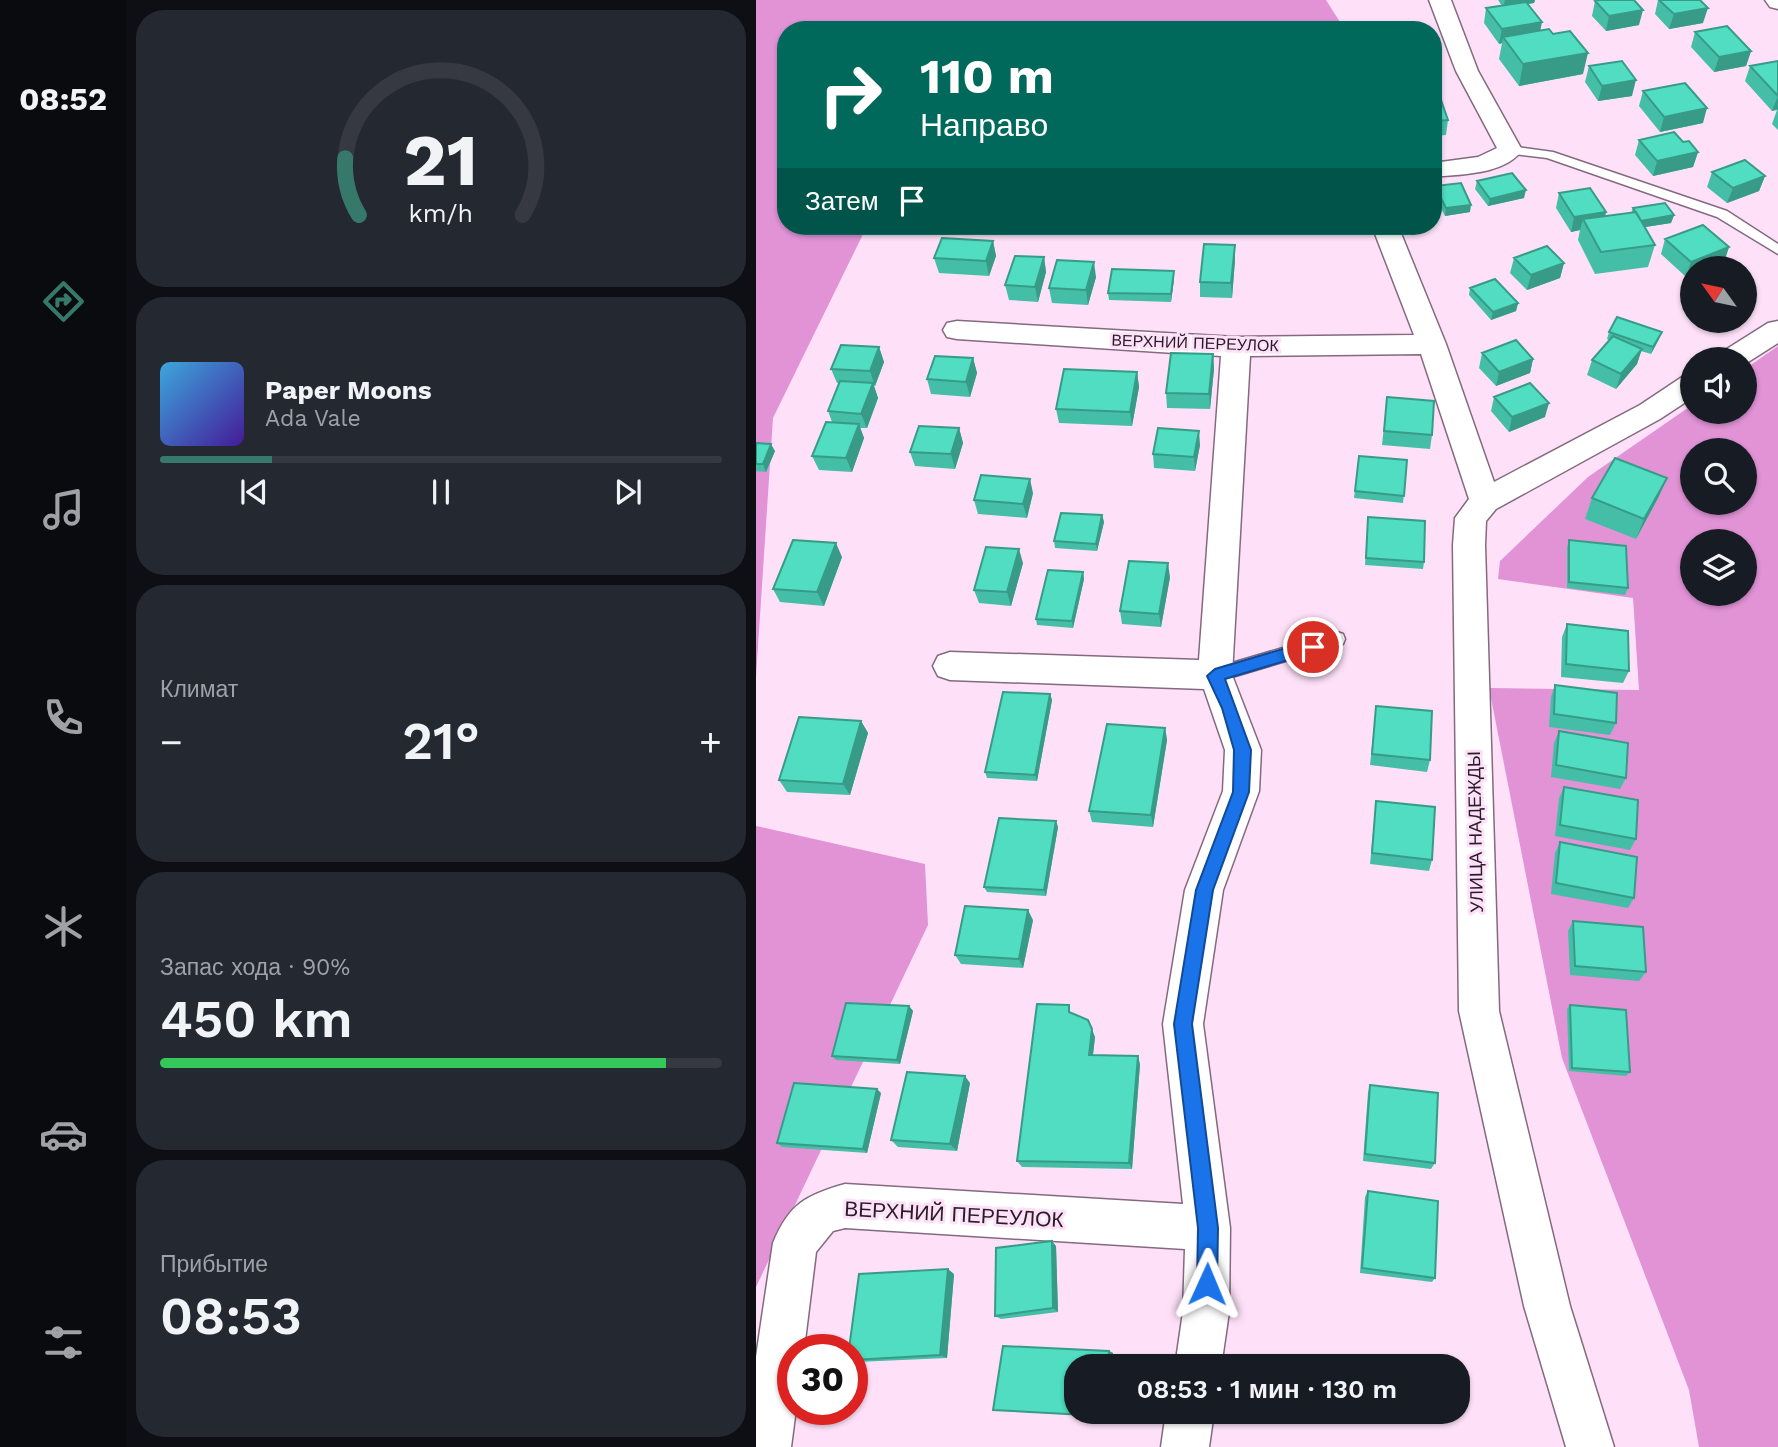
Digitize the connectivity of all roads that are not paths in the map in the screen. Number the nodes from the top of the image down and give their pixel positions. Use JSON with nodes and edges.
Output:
{"nodes":[{"id":1,"x":1440,"y":0,"type":"edge"},
{"id":2,"x":1510,"y":150,"type":"junction"},
{"id":3,"x":1442,"y":169,"type":"edge"},
{"id":4,"x":1389,"y":235,"type":"edge"},
{"id":5,"x":1778,"y":250,"type":"edge"},
{"id":6,"x":957,"y":330,"type":"dead end"},
{"id":7,"x":1778,"y":330,"type":"edge"},
{"id":8,"x":1432,"y":344,"type":"junction"},
{"id":9,"x":1236,"y":347,"type":"junction"},
{"id":10,"x":1751,"y":347,"type":"edge"},
{"id":11,"x":1680,"y":392,"type":"edge"},
{"id":12,"x":1485,"y":501,"type":"junction"},
{"id":13,"x":1337,"y":639,"type":"dead end"},
{"id":14,"x":950,"y":666,"type":"dead end"},
{"id":15,"x":1215,"y":676,"type":"junction"},
{"id":16,"x":1208,"y":1228,"type":"junction"},
{"id":17,"x":1200,"y":1354,"type":"edge"},
{"id":18,"x":1188,"y":1424,"type":"edge"},
{"id":19,"x":768,"y":1447,"type":"edge"},
{"id":20,"x":1185,"y":1447,"type":"edge"},
{"id":21,"x":1590,"y":1447,"type":"edge"}],
"edges":[{"from":1,"to":2,"type":"street"},
{"from":2,"to":3,"type":"street"},
{"from":2,"to":5,"type":"lane"},
{"from":4,"to":8,"type":"street"},
{"from":6,"to":9,"type":"street","name":"ВЕРХНИЙ ПЕРЕУЛОК"},
{"from":7,"to":10,"type":"street"},
{"from":8,"to":9,"type":"street","name":"ВЕРХНИЙ ПЕРЕУЛОК"},
{"from":8,"to":12,"type":"street"},
{"from":9,"to":15,"type":"street"},
{"from":11,"to":12,"type":"street"},
{"from":12,"to":21,"type":"street","name":"УЛИЦА НАДЕЖДЫ"},
{"from":13,"to":15,"type":"lane"},
{"from":14,"to":15,"type":"street"},
{"from":15,"to":16,"type":"street"},
{"from":16,"to":17,"type":"street"},
{"from":16,"to":19,"type":"street","name":"ВЕРХНИЙ ПЕРЕУЛОК"},
{"from":18,"to":20,"type":"street"}]}
